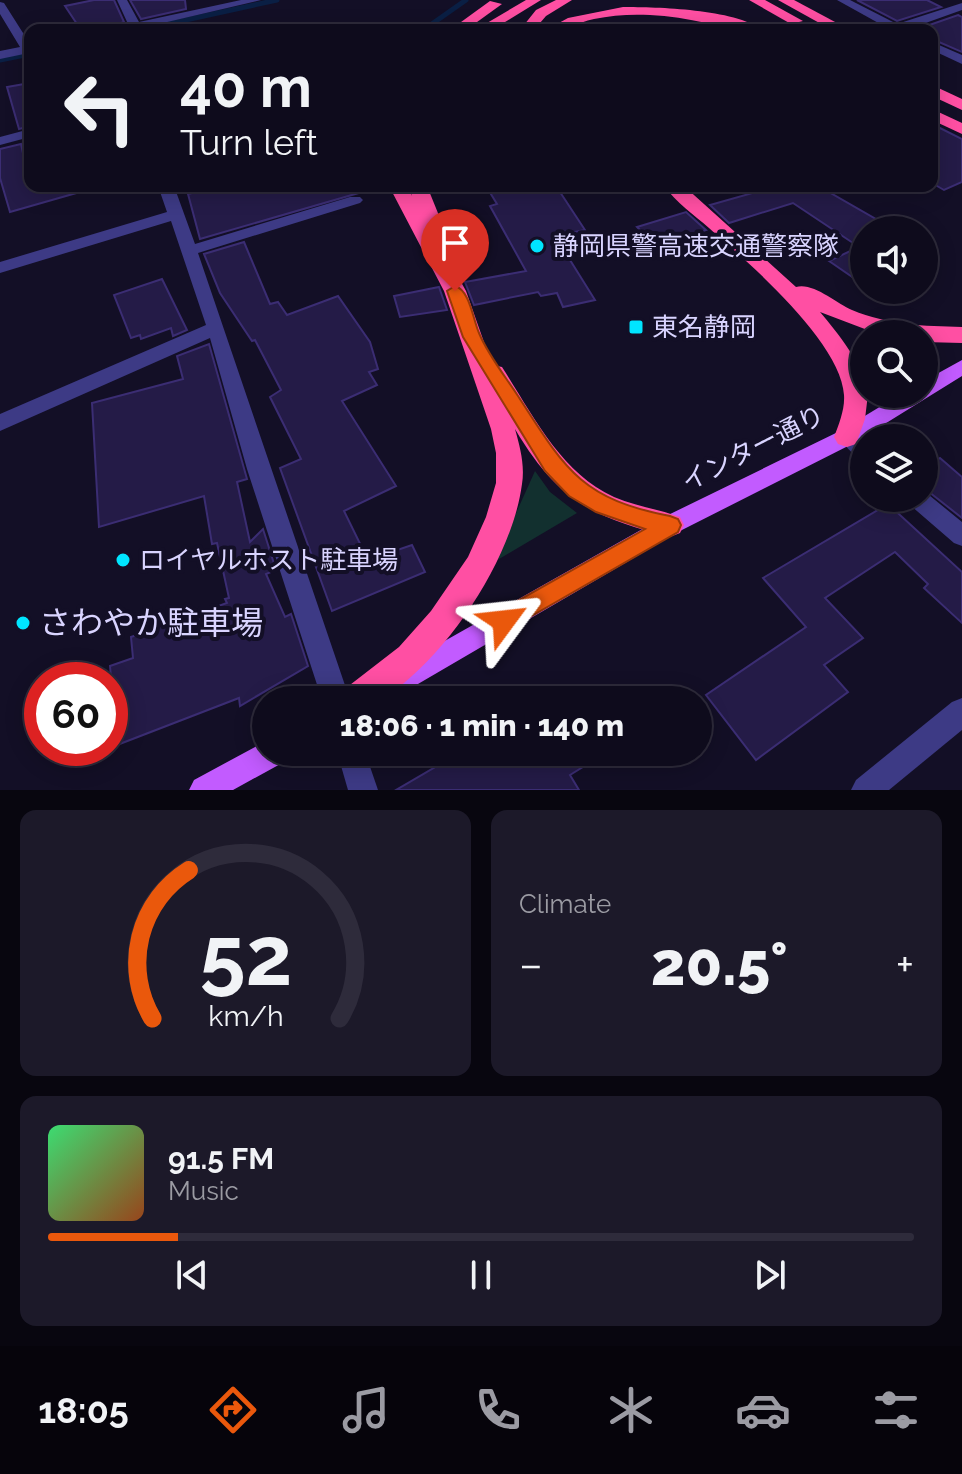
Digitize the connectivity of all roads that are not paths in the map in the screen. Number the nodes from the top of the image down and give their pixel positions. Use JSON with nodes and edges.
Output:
{"nodes":[{"id":1,"x":122,"y":0,"type":"edge"},
{"id":2,"x":256,"y":0,"type":"edge"},
{"id":3,"x":501,"y":0,"type":"edge"},
{"id":4,"x":535,"y":0,"type":"edge"},
{"id":5,"x":566,"y":0,"type":"edge"},
{"id":6,"x":755,"y":0,"type":"edge"},
{"id":7,"x":784,"y":0,"type":"edge"},
{"id":8,"x":842,"y":0,"type":"edge"},
{"id":9,"x":0,"y":5,"type":"edge"},
{"id":10,"x":962,"y":6,"type":"edge"},
{"id":11,"x":134,"y":24,"type":"edge"},
{"id":12,"x":147,"y":24,"type":"edge"},
{"id":13,"x":466,"y":24,"type":"edge"},
{"id":14,"x":493,"y":24,"type":"edge"},
{"id":15,"x":532,"y":24,"type":"edge"},
{"id":16,"x":564,"y":24,"type":"edge"},
{"id":17,"x":737,"y":24,"type":"edge"},
{"id":18,"x":801,"y":24,"type":"edge"},
{"id":19,"x":831,"y":24,"type":"edge"},
{"id":20,"x":888,"y":24,"type":"edge"},
{"id":21,"x":912,"y":24,"type":"edge"},
{"id":22,"x":24,"y":43,"type":"edge"},
{"id":23,"x":938,"y":49,"type":"edge"},
{"id":24,"x":24,"y":52,"type":"edge"},
{"id":25,"x":0,"y":55,"type":"edge"},
{"id":26,"x":962,"y":60,"type":"edge"},
{"id":27,"x":938,"y":76,"type":"edge"},
{"id":28,"x":962,"y":88,"type":"edge"},
{"id":29,"x":938,"y":93,"type":"edge"},
{"id":30,"x":962,"y":105,"type":"edge"},
{"id":31,"x":938,"y":117,"type":"edge"},
{"id":32,"x":962,"y":129,"type":"edge"},
{"id":33,"x":24,"y":135,"type":"edge"},
{"id":34,"x":0,"y":141,"type":"edge"},
{"id":35,"x":168,"y":192,"type":"edge"},
{"id":36,"x":401,"y":192,"type":"edge"},
{"id":37,"x":420,"y":192,"type":"edge"},
{"id":38,"x":680,"y":192,"type":"edge"},
{"id":39,"x":355,"y":200,"type":"dead end"},
{"id":40,"x":175,"y":215,"type":"junction"},
{"id":41,"x":188,"y":251,"type":"junction"},
{"id":42,"x":751,"y":257,"type":"junction"},
{"id":43,"x":0,"y":268,"type":"edge"},
{"id":44,"x":446,"y":272,"type":"junction"},
{"id":45,"x":853,"y":320,"type":"edge"},
{"id":46,"x":216,"y":328,"type":"junction"},
{"id":47,"x":938,"y":334,"type":"edge"},
{"id":48,"x":962,"y":335,"type":"edge"},
{"id":49,"x":471,"y":337,"type":"junction"},
{"id":50,"x":962,"y":367,"type":"edge"},
{"id":51,"x":938,"y":382,"type":"edge"},
{"id":52,"x":900,"y":408,"type":"edge"},
{"id":53,"x":0,"y":423,"type":"edge"},
{"id":54,"x":855,"y":424,"type":"edge"},
{"id":55,"x":880,"y":424,"type":"edge"},
{"id":56,"x":850,"y":447,"type":"edge"},
{"id":57,"x":934,"y":512,"type":"edge"},
{"id":58,"x":670,"y":525,"type":"junction"},
{"id":59,"x":962,"y":536,"type":"edge"},
{"id":60,"x":331,"y":686,"type":"edge"},
{"id":61,"x":375,"y":686,"type":"edge"},
{"id":62,"x":389,"y":686,"type":"edge"},
{"id":63,"x":962,"y":712,"type":"edge"},
{"id":64,"x":252,"y":764,"type":"edge"},
{"id":65,"x":355,"y":766,"type":"edge"},
{"id":66,"x":204,"y":790,"type":"edge"},
{"id":67,"x":363,"y":790,"type":"edge"},
{"id":68,"x":866,"y":790,"type":"edge"}],
"edges":[{"from":1,"to":11,"type":"street"},
{"from":2,"to":12,"type":"street"},
{"from":3,"to":13,"type":"highway"},
{"from":4,"to":14,"type":"highway"},
{"from":5,"to":15,"type":"highway"},
{"from":6,"to":18,"type":"highway"},
{"from":7,"to":19,"type":"highway"},
{"from":8,"to":20,"type":"street"},
{"from":9,"to":22,"type":"street"},
{"from":10,"to":21,"type":"street"},
{"from":16,"to":17,"type":"highway"},
{"from":23,"to":26,"type":"street"},
{"from":24,"to":25,"type":"street"},
{"from":27,"to":28,"type":"highway"},
{"from":29,"to":30,"type":"highway"},
{"from":31,"to":32,"type":"highway"},
{"from":33,"to":34,"type":"street"},
{"from":35,"to":40,"type":"street"},
{"from":36,"to":44,"type":"highway"},
{"from":37,"to":44,"type":"highway"},
{"from":38,"to":42,"type":"highway"},
{"from":39,"to":41,"type":"street"},
{"from":40,"to":41,"type":"street"},
{"from":40,"to":43,"type":"street"},
{"from":41,"to":46,"type":"street"},
{"from":42,"to":45,"type":"highway"},
{"from":42,"to":54,"type":"highway"},
{"from":44,"to":49,"type":"highway"},
{"from":46,"to":53,"type":"street"},
{"from":46,"to":60,"type":"street"},
{"from":47,"to":48,"type":"highway"},
{"from":49,"to":58,"type":"highway"},
{"from":49,"to":61,"type":"highway"},
{"from":50,"to":51,"type":"main road"},
{"from":52,"to":55,"type":"main road","name":"インター通り"},
{"from":56,"to":58,"type":"main road","name":"インター通り"},
{"from":57,"to":59,"type":"street"},
{"from":58,"to":62,"type":"main road","name":"インター通り"},
{"from":63,"to":68,"type":"street"},
{"from":64,"to":66,"type":"main road"},
{"from":65,"to":67,"type":"street"}]}
